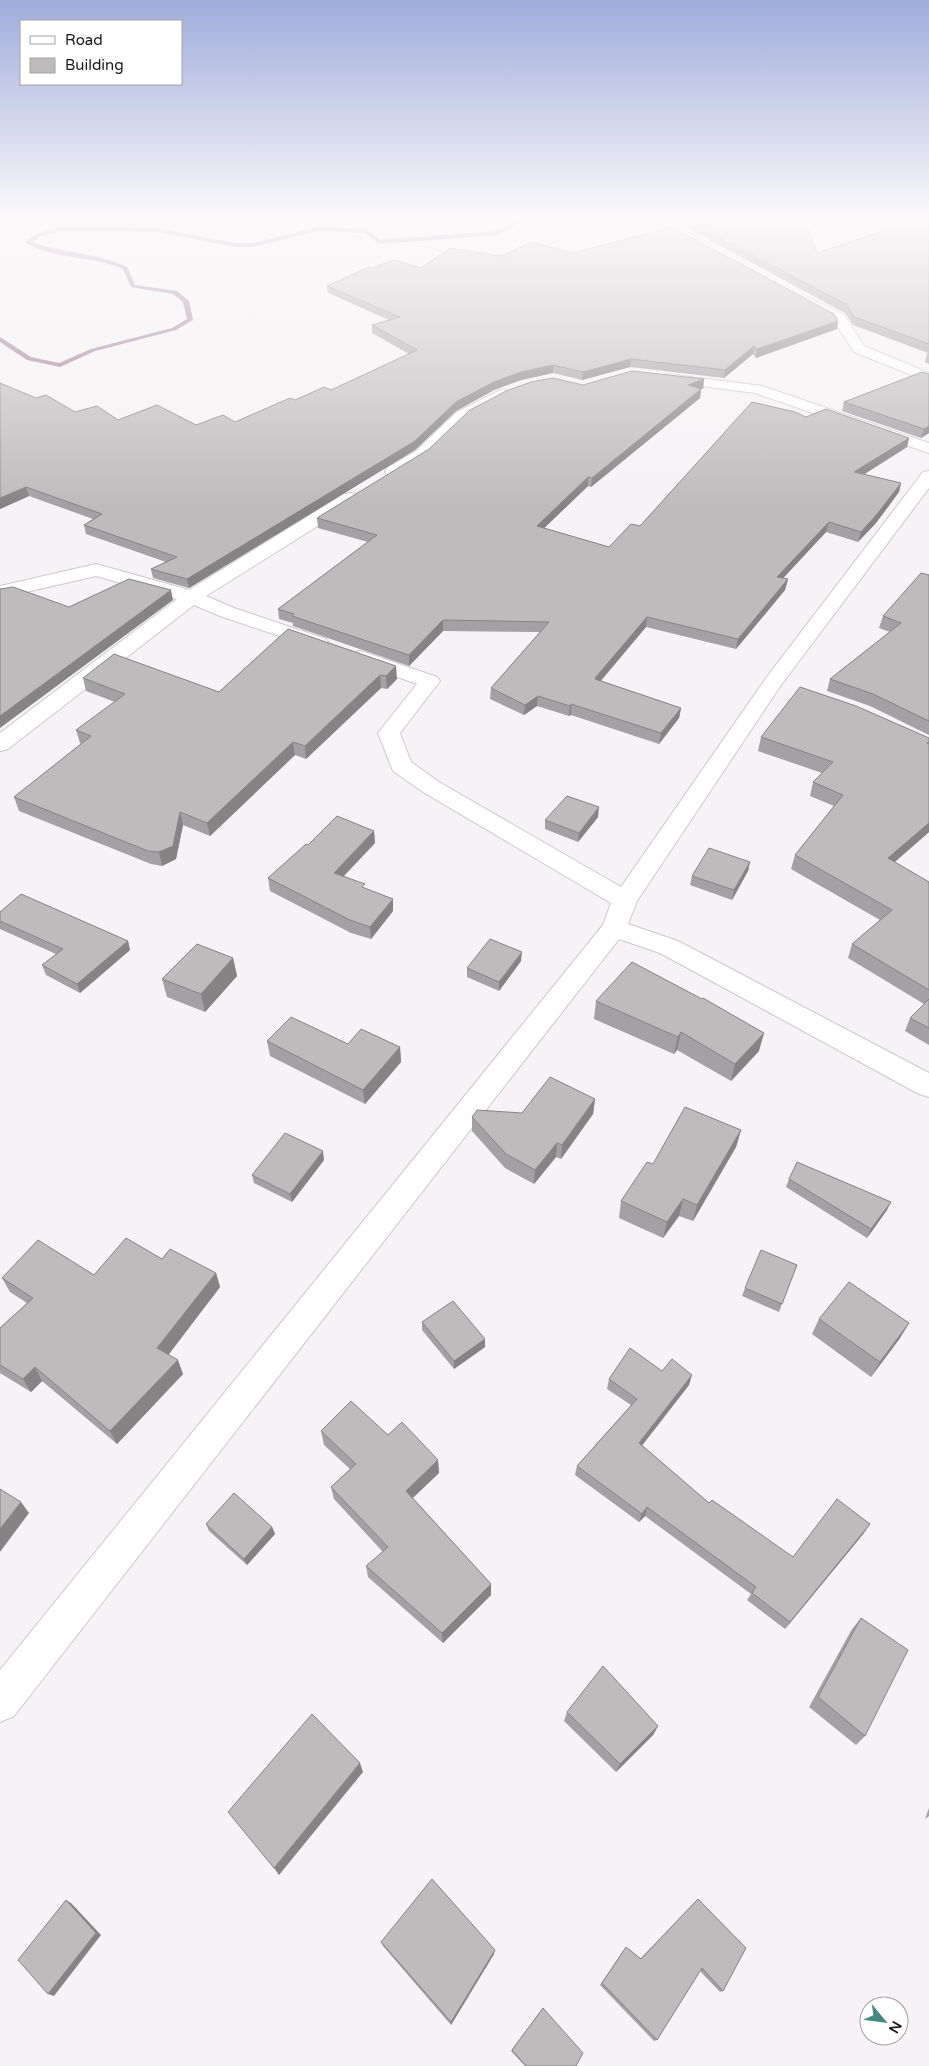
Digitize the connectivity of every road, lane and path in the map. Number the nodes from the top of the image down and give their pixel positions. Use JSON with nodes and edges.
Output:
{"nodes":[{"id":1,"x":831,"y":313,"type":"edge"},
{"id":2,"x":653,"y":376,"type":"edge"},
{"id":3,"x":929,"y":378,"type":"edge"},
{"id":4,"x":517,"y":388,"type":"edge"},
{"id":5,"x":929,"y":448,"type":"edge"},
{"id":6,"x":929,"y":476,"type":"edge"},
{"id":7,"x":381,"y":480,"type":"edge"},
{"id":8,"x":364,"y":490,"type":"edge"},
{"id":9,"x":0,"y":592,"type":"edge"},
{"id":10,"x":192,"y":597,"type":"junction"},
{"id":11,"x":0,"y":744,"type":"edge"},
{"id":12,"x":625,"y":900,"type":"junction"},
{"id":13,"x":614,"y":928,"type":"junction"},
{"id":14,"x":929,"y":1086,"type":"edge"},
{"id":15,"x":0,"y":1702,"type":"edge"}],
"edges":[{"from":1,"to":3,"type":"street"},
{"from":2,"to":5,"type":"street"},
{"from":4,"to":7,"type":"street"},
{"from":6,"to":12,"type":"street"},
{"from":8,"to":10,"type":"street"},
{"from":9,"to":10,"type":"street"},
{"from":10,"to":11,"type":"street"},
{"from":10,"to":12,"type":"street"},
{"from":12,"to":13,"type":"street"},
{"from":13,"to":14,"type":"street"},
{"from":13,"to":15,"type":"street"}]}
